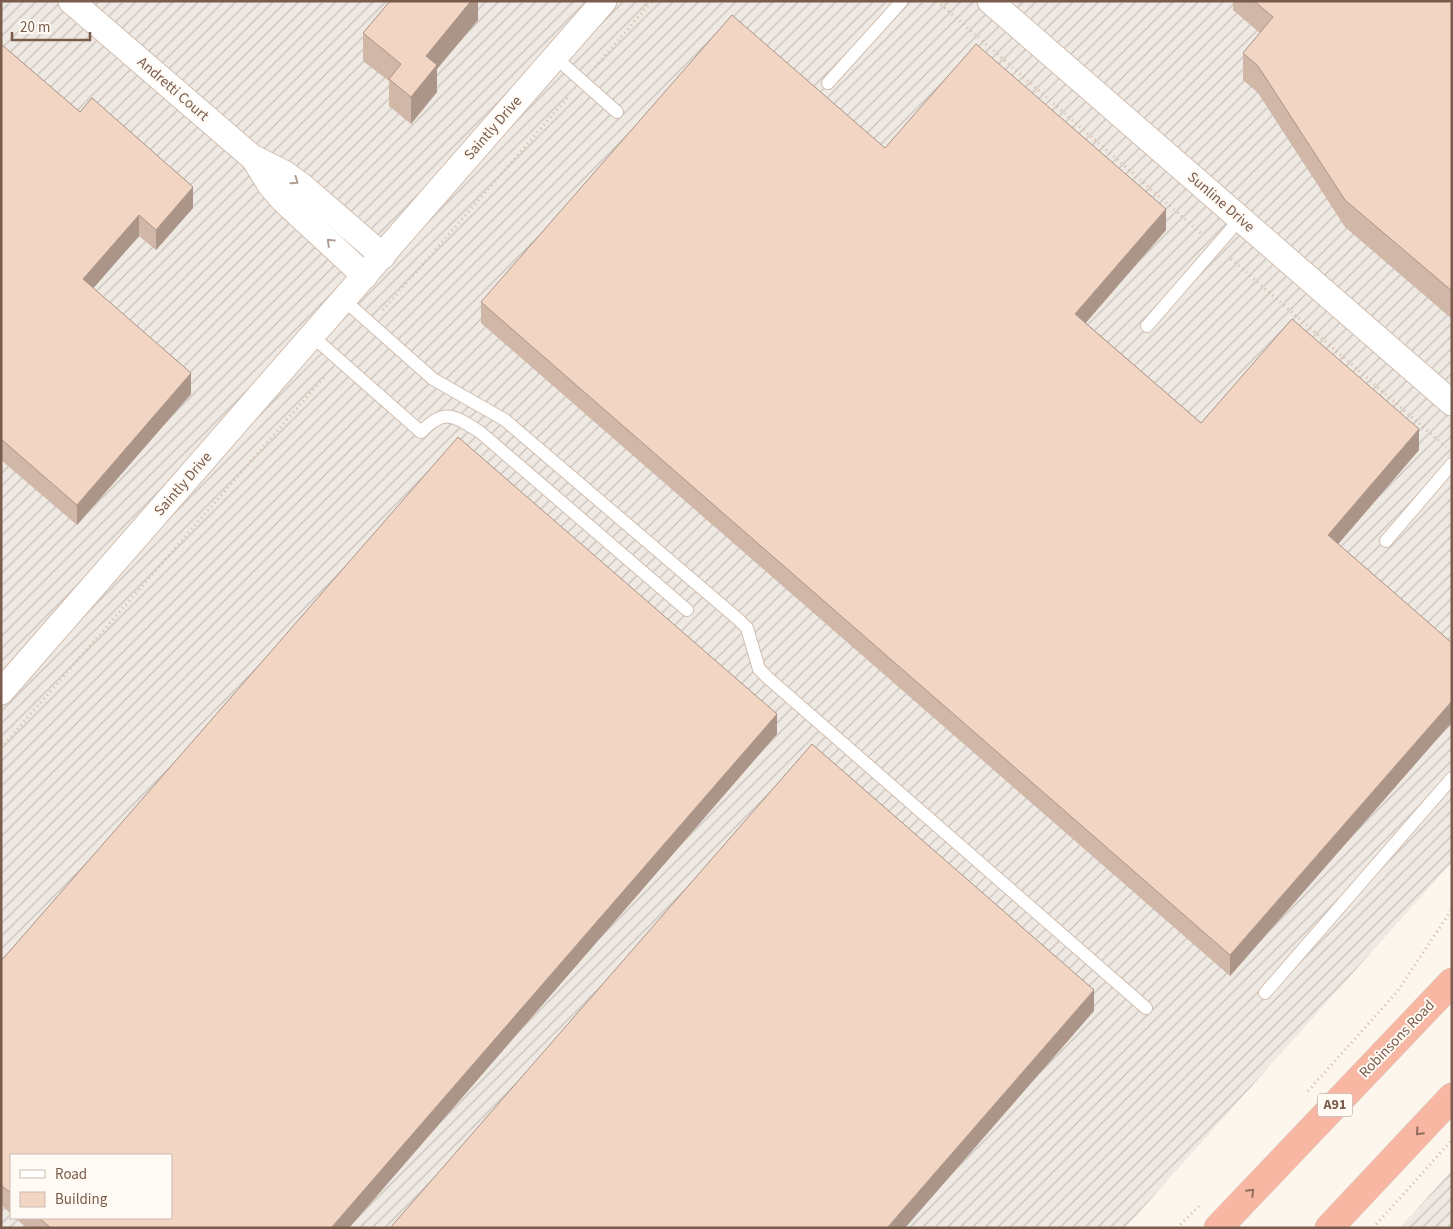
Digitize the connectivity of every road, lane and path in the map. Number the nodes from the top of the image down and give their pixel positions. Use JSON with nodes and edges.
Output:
{"nodes":[{"id":1,"x":71,"y":1,"type":"edge"},
{"id":2,"x":604,"y":1,"type":"edge"},
{"id":3,"x":902,"y":1,"type":"edge"},
{"id":4,"x":937,"y":1,"type":"edge"},
{"id":5,"x":990,"y":1,"type":"edge"},
{"id":6,"x":555,"y":57,"type":"junction"},
{"id":7,"x":828,"y":84,"type":"dead end"},
{"id":8,"x":617,"y":112,"type":"dead end"},
{"id":9,"x":252,"y":157,"type":"junction"},
{"id":10,"x":1240,"y":219,"type":"junction"},
{"id":11,"x":1217,"y":246,"type":"junction"},
{"id":12,"x":383,"y":256,"type":"junction"},
{"id":13,"x":365,"y":276,"type":"junction"},
{"id":14,"x":344,"y":300,"type":"junction"},
{"id":15,"x":1147,"y":326,"type":"dead end"},
{"id":16,"x":312,"y":336,"type":"junction"},
{"id":17,"x":1452,"y":403,"type":"edge"},
{"id":18,"x":1452,"y":452,"type":"edge"},
{"id":19,"x":1452,"y":464,"type":"edge"},
{"id":20,"x":1386,"y":541,"type":"dead end"},
{"id":21,"x":686,"y":610,"type":"dead end"},
{"id":22,"x":1,"y":692,"type":"edge"},
{"id":23,"x":1452,"y":778,"type":"edge"},
{"id":24,"x":1452,"y":909,"type":"edge"},
{"id":25,"x":1452,"y":982,"type":"edge"},
{"id":26,"x":1264,"y":993,"type":"dead end"},
{"id":27,"x":1146,"y":1008,"type":"dead end"},
{"id":28,"x":1304,"y":1096,"type":"dead end"},
{"id":29,"x":1452,"y":1097,"type":"edge"},
{"id":30,"x":1452,"y":1140,"type":"edge"},
{"id":31,"x":1204,"y":1201,"type":"dead end"},
{"id":32,"x":1177,"y":1228,"type":"edge"},
{"id":33,"x":1218,"y":1228,"type":"edge"},
{"id":34,"x":1329,"y":1228,"type":"edge"},
{"id":35,"x":1373,"y":1228,"type":"edge"}],
"edges":[{"from":1,"to":9,"type":"street","name":"Andretti Court"},
{"from":2,"to":6,"type":"street","name":"Saintly Drive"},
{"from":3,"to":7,"type":"lane"},
{"from":4,"to":11,"type":"path"},
{"from":5,"to":10,"type":"street","name":"Sunline Drive"},
{"from":6,"to":8,"type":"lane"},
{"from":6,"to":12,"type":"street","name":"Saintly Drive"},
{"from":9,"to":12,"type":"street","one_way":true},
{"from":13,"to":9,"type":"street","one_way":true},
{"from":10,"to":11,"type":"lane"},
{"from":10,"to":17,"type":"street","name":"Sunline Drive"},
{"from":11,"to":15,"type":"lane"},
{"from":11,"to":18,"type":"path"},
{"from":12,"to":13,"type":"street","name":"Saintly Drive"},
{"from":13,"to":14,"type":"street","name":"Saintly Drive"},
{"from":14,"to":16,"type":"street","name":"Saintly Drive"},
{"from":14,"to":27,"type":"lane"},
{"from":16,"to":21,"type":"lane"},
{"from":16,"to":22,"type":"street","name":"Saintly Drive"},
{"from":19,"to":20,"type":"lane"},
{"from":23,"to":26,"type":"lane"},
{"from":24,"to":28,"type":"path"},
{"from":33,"to":25,"type":"highway","name":"Robinsons Road","number":"A91","one_way":true},
{"from":29,"to":34,"type":"highway","one_way":true},
{"from":30,"to":35,"type":"path"},
{"from":31,"to":32,"type":"path"}]}
